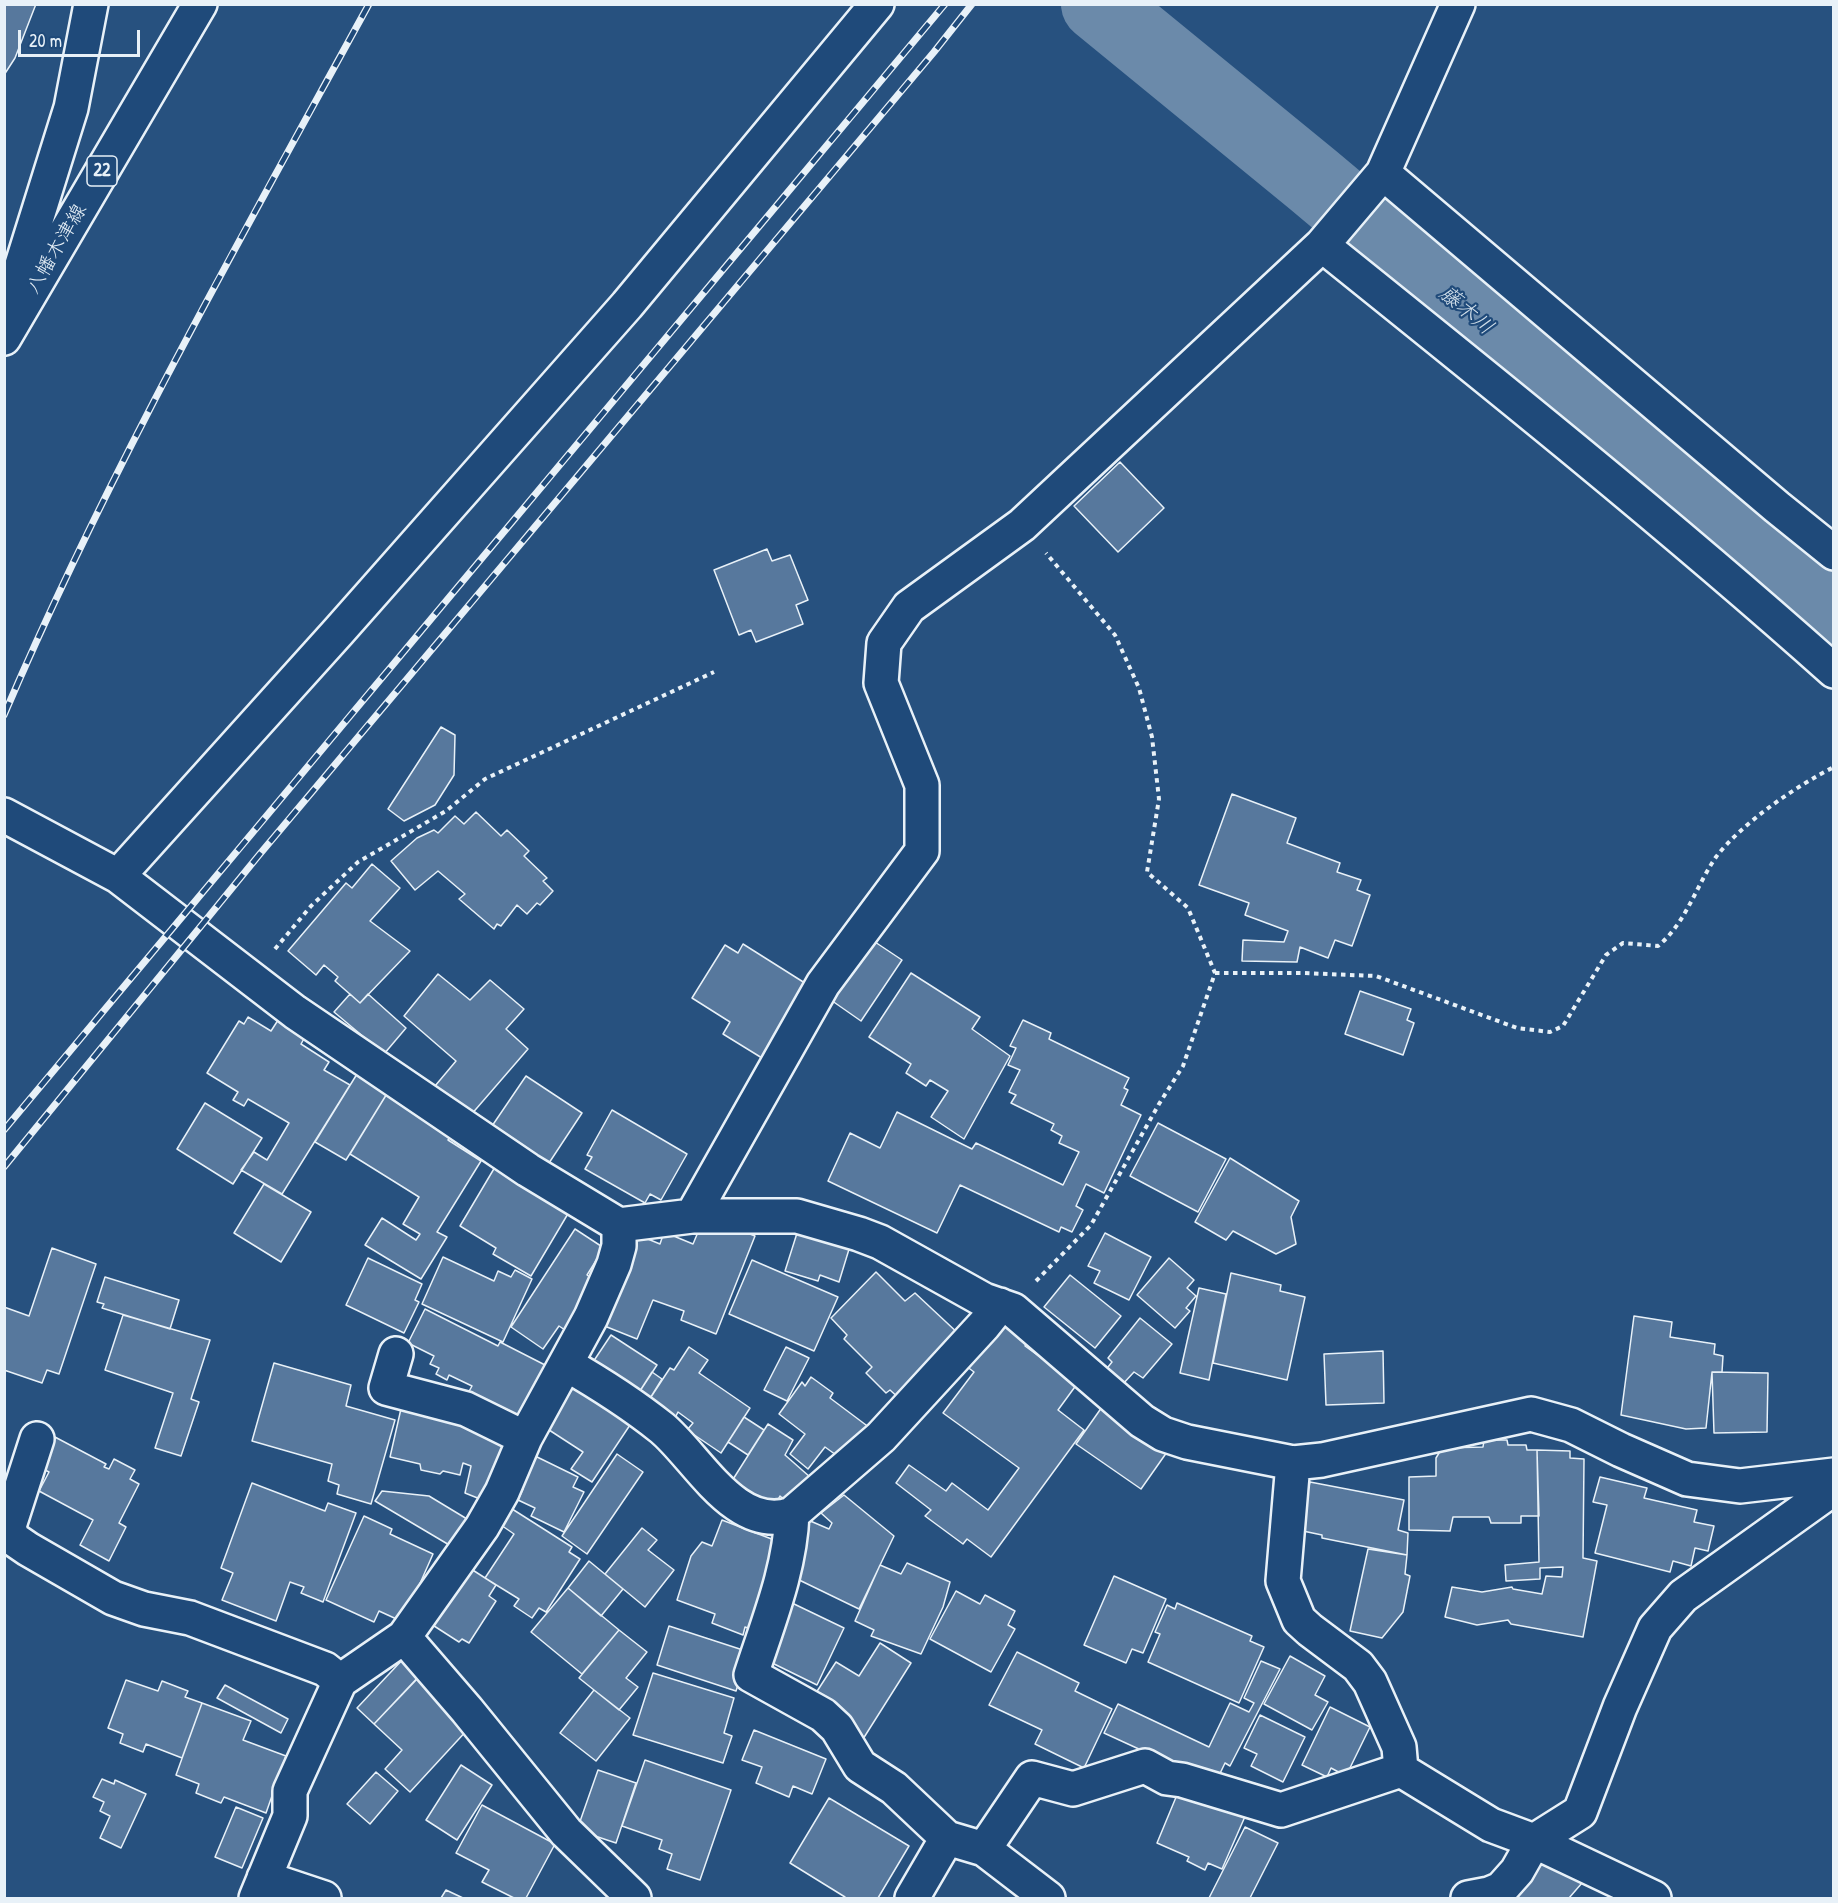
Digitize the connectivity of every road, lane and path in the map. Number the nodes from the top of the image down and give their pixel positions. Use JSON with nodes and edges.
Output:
{"nodes":[{"id":1,"x":91,"y":4,"type":"edge"},
{"id":2,"x":200,"y":4,"type":"edge"},
{"id":3,"x":877,"y":4,"type":"edge"},
{"id":4,"x":1458,"y":4,"type":"edge"},
{"id":5,"x":1378,"y":179,"type":"junction"},
{"id":6,"x":1328,"y":239,"type":"junction"},
{"id":7,"x":4,"y":319,"type":"edge"},
{"id":8,"x":4,"y":338,"type":"edge"},
{"id":9,"x":1022,"y":525,"type":"junction"},
{"id":10,"x":1833,"y":553,"type":"edge"},
{"id":11,"x":1833,"y":671,"type":"edge"},
{"id":12,"x":714,"y":672,"type":"dead end"},
{"id":13,"x":1833,"y":767,"type":"edge"},
{"id":14,"x":4,"y":815,"type":"edge"},
{"id":15,"x":118,"y":876,"type":"junction"},
{"id":16,"x":1215,"y":973,"type":"junction"},
{"id":17,"x":251,"y":978,"type":"junction"},
{"id":18,"x":692,"y":1216,"type":"junction"},
{"id":19,"x":619,"y":1225,"type":"junction"},
{"id":20,"x":1004,"y":1307,"type":"junction"},
{"id":21,"x":396,"y":1354,"type":"dead end"},
{"id":22,"x":566,"y":1364,"type":"junction"},
{"id":23,"x":525,"y":1438,"type":"junction"},
{"id":24,"x":37,"y":1439,"type":"dead end"},
{"id":25,"x":1293,"y":1463,"type":"junction"},
{"id":26,"x":1833,"y":1475,"type":"edge"},
{"id":27,"x":1833,"y":1488,"type":"edge"},
{"id":28,"x":792,"y":1514,"type":"junction"},
{"id":29,"x":404,"y":1637,"type":"junction"},
{"id":30,"x":340,"y":1682,"type":"junction"},
{"id":31,"x":1401,"y":1770,"type":"junction"},
{"id":32,"x":947,"y":1838,"type":"junction"},
{"id":33,"x":1534,"y":1841,"type":"junction"},
{"id":34,"x":984,"y":1849,"type":"junction"},
{"id":35,"x":260,"y":1888,"type":"edge"},
{"id":36,"x":1489,"y":1896,"type":"edge"},
{"id":37,"x":324,"y":1899,"type":"edge"},
{"id":38,"x":634,"y":1899,"type":"edge"},
{"id":39,"x":912,"y":1899,"type":"edge"},
{"id":40,"x":1048,"y":1899,"type":"edge"},
{"id":41,"x":1654,"y":1899,"type":"edge"}],
"edges":[{"from":1,"to":7,"type":"street"},
{"from":2,"to":8,"type":"street","name":"八幡木津線","number":"22"},
{"from":3,"to":15,"type":"street"},
{"from":4,"to":5,"type":"street"},
{"from":5,"to":6,"type":"street"},
{"from":5,"to":10,"type":"street"},
{"from":6,"to":9,"type":"street"},
{"from":6,"to":11,"type":"street"},
{"from":9,"to":16,"type":"path"},
{"from":9,"to":18,"type":"street"},
{"from":12,"to":17,"type":"path"},
{"from":13,"to":16,"type":"path"},
{"from":14,"to":15,"type":"street"},
{"from":15,"to":17,"type":"street"},
{"from":16,"to":20,"type":"path"},
{"from":17,"to":19,"type":"street"},
{"from":18,"to":19,"type":"street"},
{"from":18,"to":20,"type":"street"},
{"from":19,"to":22,"type":"street"},
{"from":20,"to":25,"type":"street"},
{"from":20,"to":28,"type":"street"},
{"from":21,"to":23,"type":"street"},
{"from":22,"to":23,"type":"street"},
{"from":22,"to":28,"type":"street"},
{"from":23,"to":29,"type":"street"},
{"from":24,"to":30,"type":"street"},
{"from":25,"to":26,"type":"street"},
{"from":25,"to":31,"type":"street"},
{"from":27,"to":33,"type":"street"},
{"from":28,"to":32,"type":"street"},
{"from":29,"to":30,"type":"street"},
{"from":29,"to":38,"type":"street"},
{"from":30,"to":35,"type":"street"},
{"from":31,"to":33,"type":"street"},
{"from":31,"to":34,"type":"street"},
{"from":32,"to":34,"type":"street"},
{"from":32,"to":39,"type":"street"},
{"from":33,"to":36,"type":"street"},
{"from":33,"to":41,"type":"street"},
{"from":34,"to":40,"type":"street"},
{"from":35,"to":37,"type":"street"}]}
